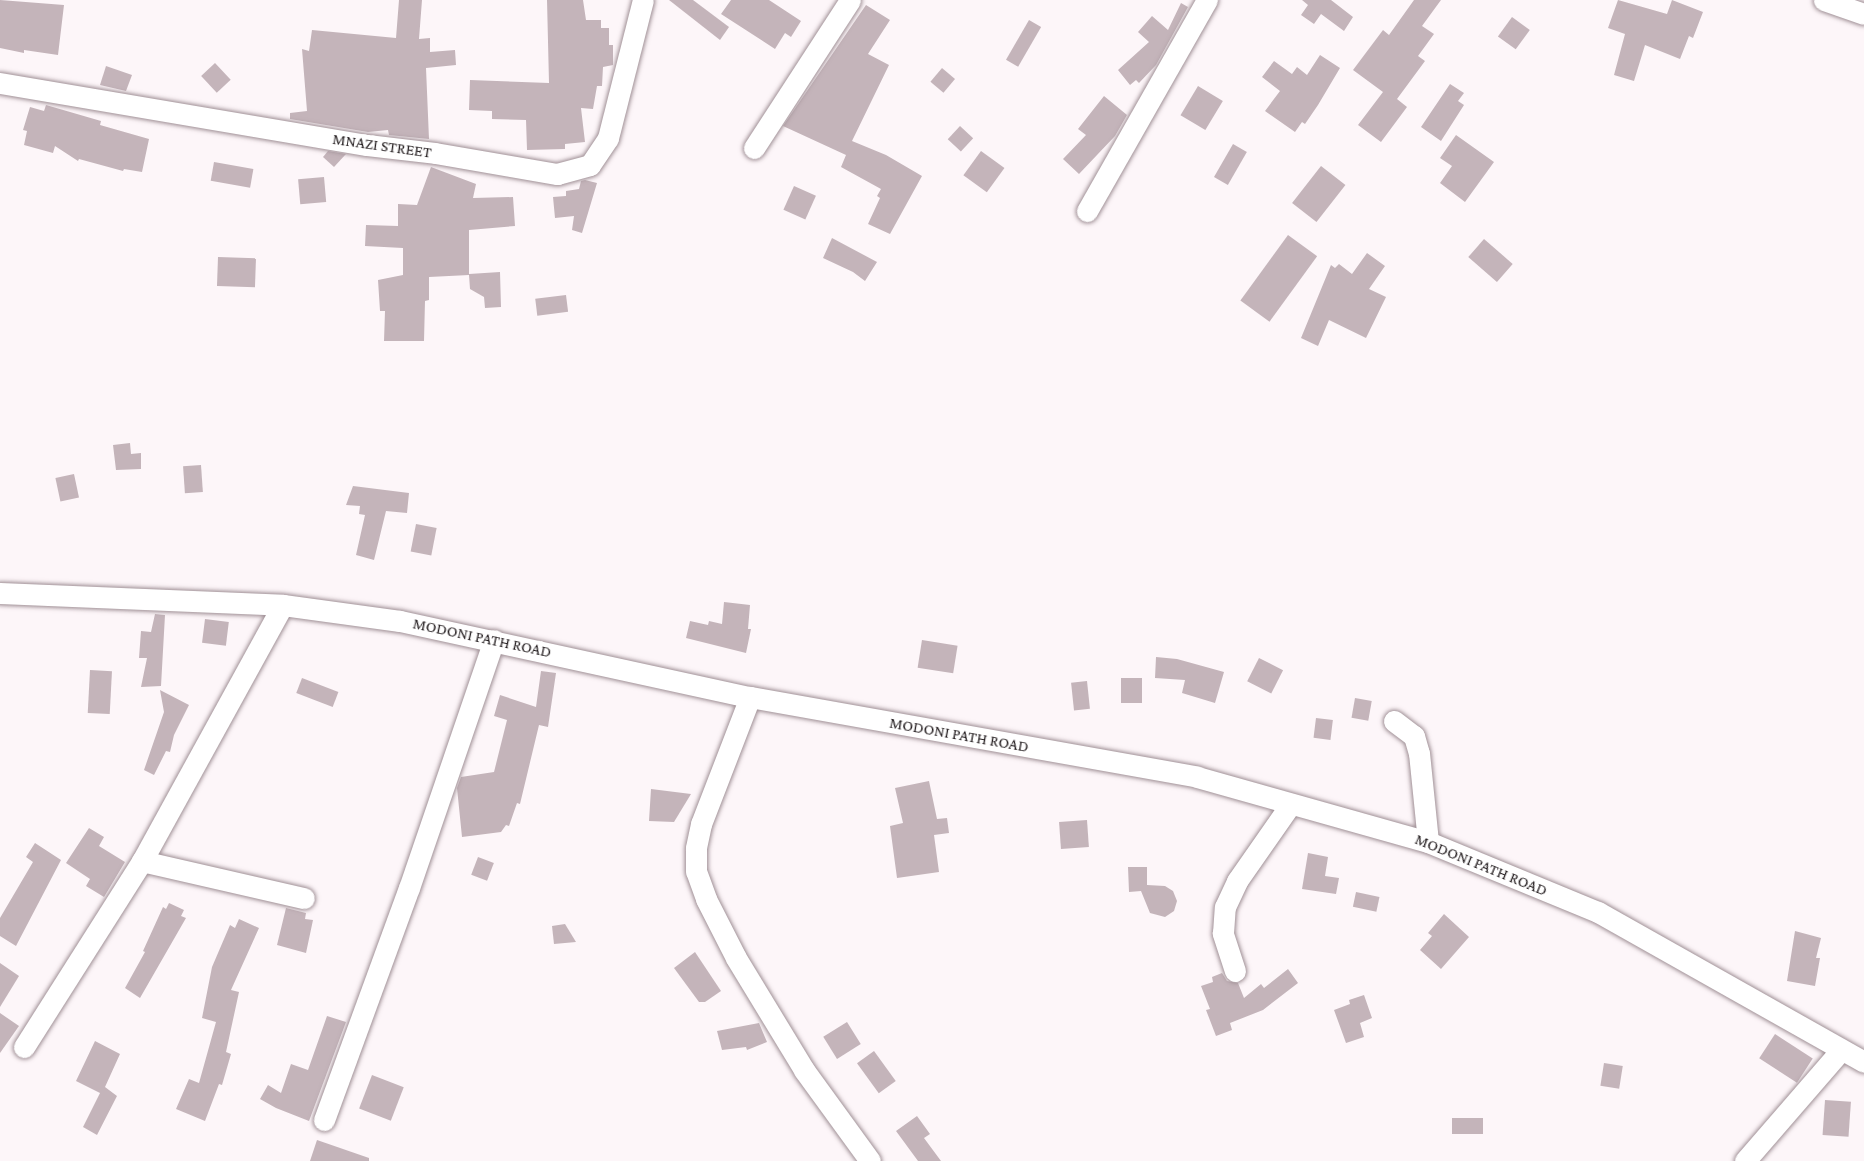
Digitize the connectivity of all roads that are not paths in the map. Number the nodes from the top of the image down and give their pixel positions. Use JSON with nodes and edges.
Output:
{"nodes":[{"id":1,"x":643,"y":0,"type":"edge"},
{"id":2,"x":849,"y":0,"type":"edge"},
{"id":3,"x":1208,"y":0,"type":"edge"},
{"id":4,"x":1824,"y":0,"type":"edge"},
{"id":5,"x":1864,"y":14,"type":"edge"},
{"id":6,"x":0,"y":83,"type":"edge"},
{"id":7,"x":754,"y":148,"type":"dead end"},
{"id":8,"x":1087,"y":210,"type":"dead end"},
{"id":9,"x":0,"y":593,"type":"edge"},
{"id":10,"x":283,"y":605,"type":"junction"},
{"id":11,"x":494,"y":640,"type":"junction"},
{"id":12,"x":750,"y":697,"type":"junction"},
{"id":13,"x":1394,"y":721,"type":"dead end"},
{"id":14,"x":1290,"y":805,"type":"junction"},
{"id":15,"x":1428,"y":842,"type":"junction"},
{"id":16,"x":142,"y":861,"type":"junction"},
{"id":17,"x":304,"y":898,"type":"dead end"},
{"id":18,"x":1235,"y":971,"type":"dead end"},
{"id":19,"x":24,"y":1047,"type":"dead end"},
{"id":20,"x":1841,"y":1050,"type":"junction"},
{"id":21,"x":1864,"y":1062,"type":"edge"},
{"id":22,"x":324,"y":1120,"type":"dead end"},
{"id":23,"x":870,"y":1161,"type":"edge"},
{"id":24,"x":1745,"y":1161,"type":"edge"}],
"edges":[{"from":1,"to":6,"type":"street","name":"MNAZI STREET"},
{"from":2,"to":7,"type":"street"},
{"from":3,"to":8,"type":"street"},
{"from":4,"to":5,"type":"street"},
{"from":9,"to":10,"type":"street","name":"MODONI PATH ROAD"},
{"from":10,"to":11,"type":"street","name":"MODONI PATH ROAD"},
{"from":10,"to":16,"type":"street"},
{"from":11,"to":12,"type":"street","name":"MODONI PATH ROAD"},
{"from":11,"to":22,"type":"street"},
{"from":12,"to":14,"type":"street","name":"MODONI PATH ROAD"},
{"from":12,"to":23,"type":"street"},
{"from":13,"to":15,"type":"street"},
{"from":14,"to":15,"type":"street","name":"MODONI PATH ROAD"},
{"from":14,"to":18,"type":"street"},
{"from":15,"to":20,"type":"street","name":"MODONI PATH ROAD"},
{"from":16,"to":17,"type":"street"},
{"from":16,"to":19,"type":"street"},
{"from":20,"to":21,"type":"street","name":"MODONI PATH ROAD"},
{"from":20,"to":24,"type":"street"}]}
